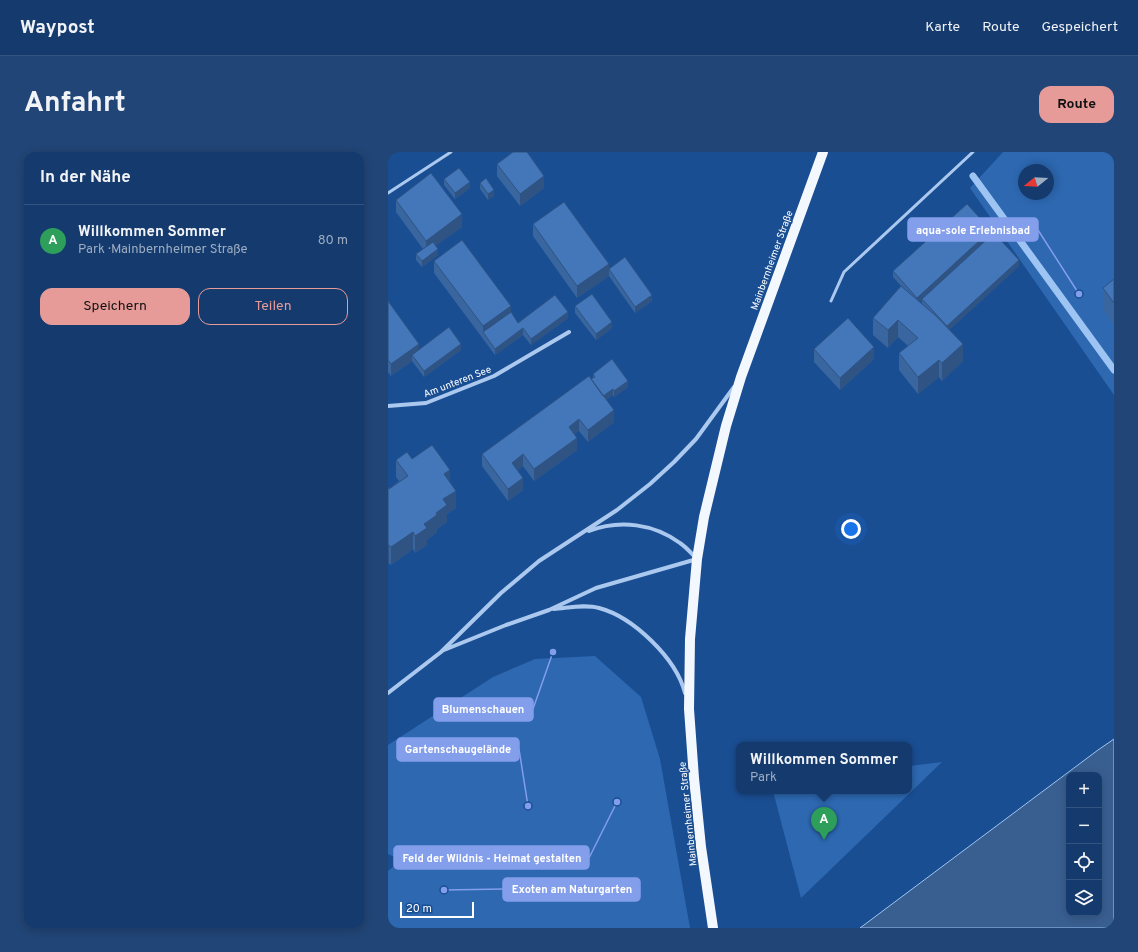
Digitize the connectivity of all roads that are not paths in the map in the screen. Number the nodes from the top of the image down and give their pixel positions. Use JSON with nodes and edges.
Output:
{"nodes":[{"id":1,"x":452,"y":152,"type":"edge"},
{"id":2,"x":823,"y":152,"type":"edge"},
{"id":3,"x":973,"y":152,"type":"edge"},
{"id":4,"x":388,"y":193,"type":"edge"},
{"id":5,"x":831,"y":301,"type":"dead end"},
{"id":6,"x":568,"y":332,"type":"dead end"},
{"id":7,"x":741,"y":377,"type":"junction"},
{"id":8,"x":388,"y":406,"type":"edge"},
{"id":9,"x":582,"y":534,"type":"junction"},
{"id":10,"x":697,"y":559,"type":"junction"},
{"id":11,"x":549,"y":610,"type":"junction"},
{"id":12,"x":441,"y":652,"type":"junction"},
{"id":13,"x":388,"y":694,"type":"edge"},
{"id":14,"x":689,"y":709,"type":"junction"},
{"id":15,"x":713,"y":928,"type":"edge"}],
"edges":[{"from":1,"to":4,"type":"lane"},
{"from":2,"to":7,"type":"main road","name":"Mainbernheimer Straße"},
{"from":3,"to":5,"type":"lane"},
{"from":6,"to":8,"type":"street","name":"Am unteren See"},
{"from":7,"to":9,"type":"street","name":"Mainbernheimer Straße"},
{"from":7,"to":10,"type":"main road","name":"Mainbernheimer Straße"},
{"from":9,"to":10,"type":"street","name":"Mainbernheimer Straße"},
{"from":9,"to":12,"type":"street","name":"Mainbernheimer Straße"},
{"from":10,"to":11,"type":"street","name":"Mainbernheimer Straße"},
{"from":10,"to":14,"type":"main road","name":"Mainbernheimer Straße"},
{"from":11,"to":12,"type":"street","name":"Mainbernheimer Straße"},
{"from":11,"to":14,"type":"street","name":"Mainbernheimer Straße"},
{"from":12,"to":13,"type":"street","name":"Mainbernheimer Straße"},
{"from":14,"to":15,"type":"main road","name":"Mainbernheimer Straße"}]}
